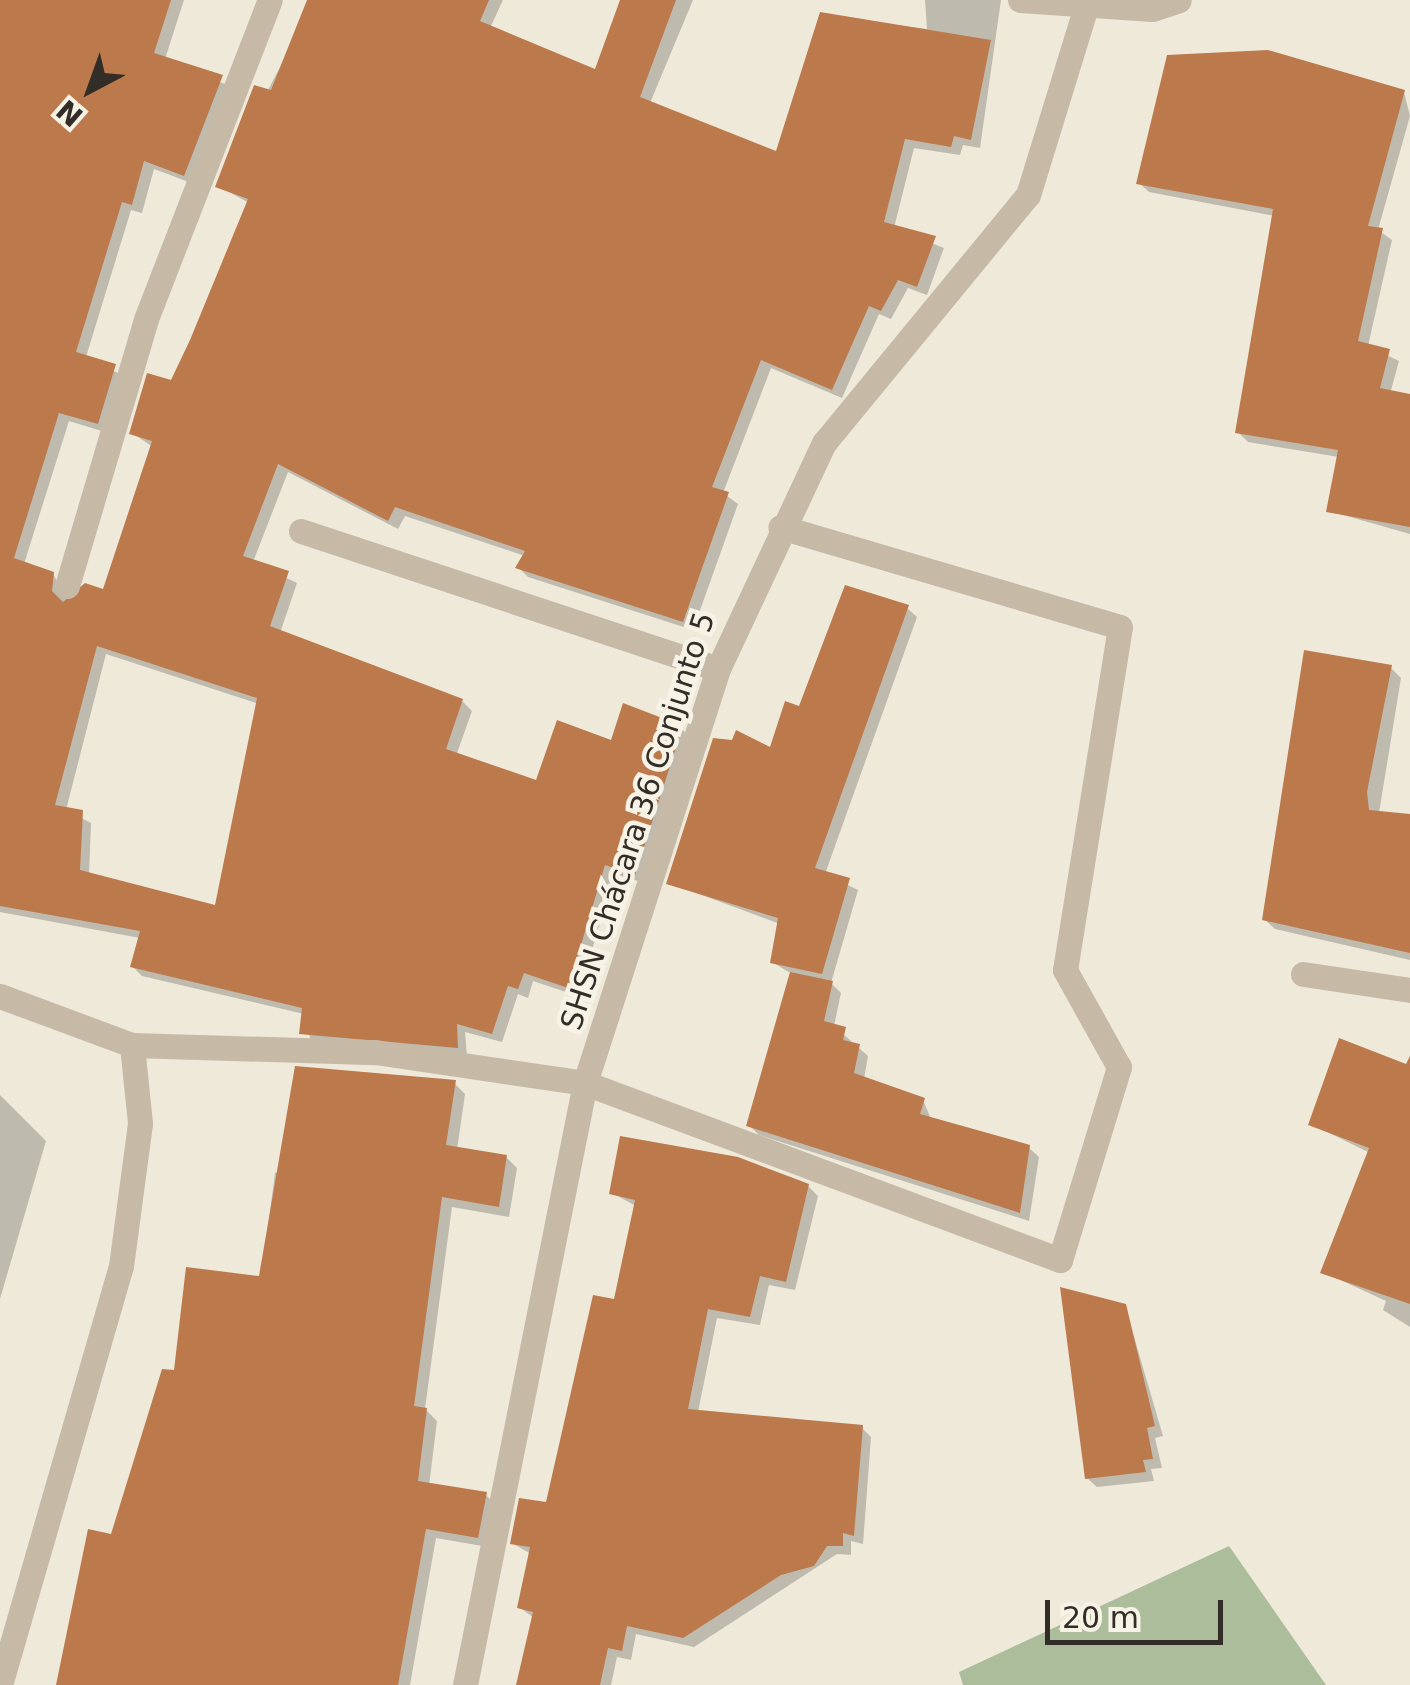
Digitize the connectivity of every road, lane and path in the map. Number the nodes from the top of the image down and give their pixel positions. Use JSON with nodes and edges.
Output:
{"nodes":[{"id":1,"x":270,"y":0,"type":"edge"},
{"id":2,"x":1020,"y":0,"type":"edge"},
{"id":3,"x":1179,"y":0,"type":"edge"},
{"id":4,"x":1086,"y":7,"type":"junction"},
{"id":5,"x":780,"y":527,"type":"junction"},
{"id":6,"x":301,"y":531,"type":"dead end"},
{"id":7,"x":67,"y":586,"type":"dead end"},
{"id":8,"x":718,"y":669,"type":"junction"},
{"id":9,"x":1303,"y":974,"type":"dead end"},
{"id":10,"x":1410,"y":990,"type":"edge"},
{"id":11,"x":0,"y":996,"type":"edge"},
{"id":12,"x":132,"y":1045,"type":"junction"},
{"id":13,"x":585,"y":1084,"type":"junction"},
{"id":14,"x":470,"y":1682,"type":"edge"},
{"id":15,"x":0,"y":1684,"type":"edge"}],
"edges":[{"from":1,"to":7,"type":"street"},
{"from":2,"to":4,"type":"street"},
{"from":3,"to":4,"type":"street"},
{"from":4,"to":5,"type":"street","name":"SHSN Chácara 36 Conjunto 5"},
{"from":5,"to":8,"type":"street","name":"SHSN Chácara 36 Conjunto 5"},
{"from":5,"to":13,"type":"street"},
{"from":6,"to":8,"type":"street"},
{"from":8,"to":13,"type":"street","name":"SHSN Chácara 36 Conjunto 5"},
{"from":9,"to":10,"type":"street"},
{"from":11,"to":12,"type":"street"},
{"from":12,"to":13,"type":"street"},
{"from":12,"to":15,"type":"street"},
{"from":13,"to":14,"type":"street","name":"SHSN Chácara 36 Conjunto 5"}]}
